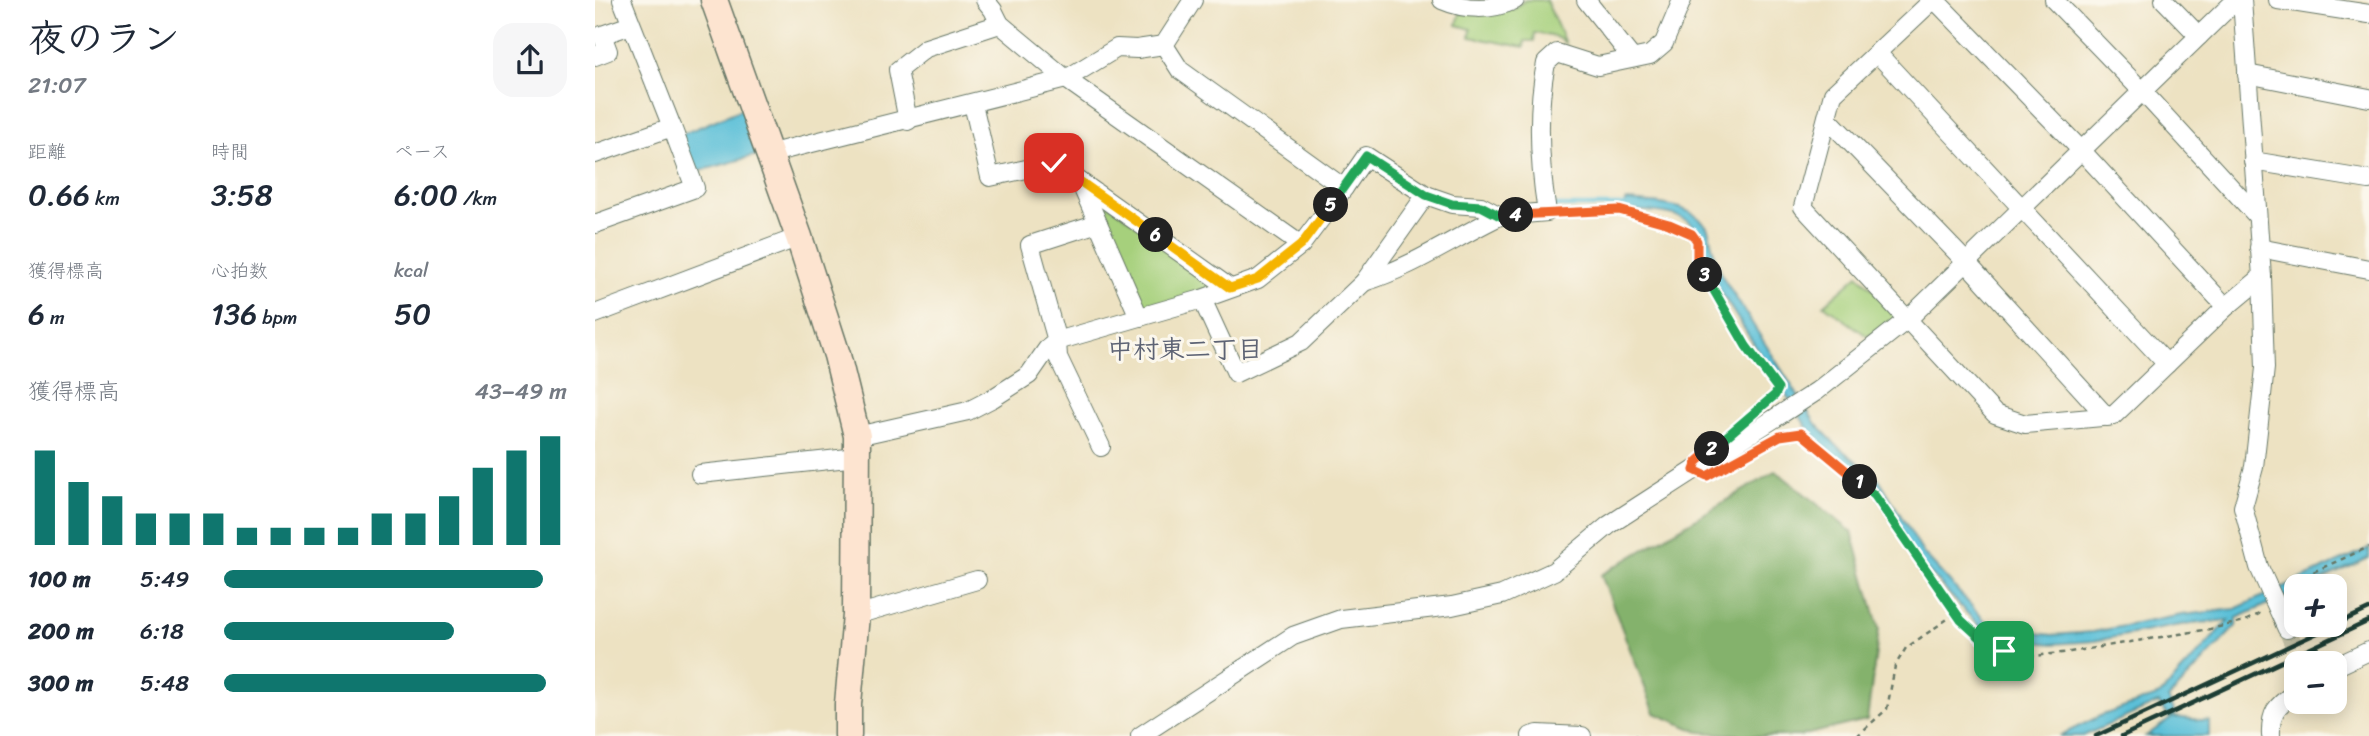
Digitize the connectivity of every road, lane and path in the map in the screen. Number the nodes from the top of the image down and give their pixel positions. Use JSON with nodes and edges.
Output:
{"nodes":[{"id":1,"x":622,"y":0,"type":"edge"},
{"id":2,"x":715,"y":0,"type":"edge"},
{"id":3,"x":985,"y":0,"type":"edge"},
{"id":4,"x":1193,"y":0,"type":"edge"},
{"id":5,"x":1442,"y":0,"type":"edge"},
{"id":6,"x":1586,"y":0,"type":"edge"},
{"id":7,"x":1682,"y":0,"type":"edge"},
{"id":8,"x":1934,"y":0,"type":"edge"},
{"id":9,"x":2054,"y":0,"type":"edge"},
{"id":10,"x":2164,"y":0,"type":"edge"},
{"id":11,"x":2236,"y":0,"type":"edge"},
{"id":12,"x":2242,"y":0,"type":"edge"},
{"id":13,"x":2278,"y":0,"type":"edge"},
{"id":14,"x":1513,"y":1,"type":"edge"},
{"id":15,"x":2369,"y":7,"type":"edge"},
{"id":16,"x":2369,"y":14,"type":"edge"},
{"id":17,"x":1000,"y":24,"type":"junction"},
{"id":18,"x":631,"y":25,"type":"junction"},
{"id":19,"x":2199,"y":36,"type":"junction"},
{"id":20,"x":1164,"y":45,"type":"junction"},
{"id":21,"x":1877,"y":53,"type":"junction"},
{"id":22,"x":595,"y":56,"type":"edge"},
{"id":23,"x":1632,"y":58,"type":"junction"},
{"id":24,"x":2247,"y":74,"type":"junction"},
{"id":25,"x":1066,"y":79,"type":"junction"},
{"id":26,"x":2142,"y":91,"type":"junction"},
{"id":27,"x":2369,"y":98,"type":"edge"},
{"id":28,"x":973,"y":104,"type":"junction"},
{"id":29,"x":1827,"y":118,"type":"junction"},
{"id":30,"x":908,"y":121,"type":"junction"},
{"id":31,"x":672,"y":127,"type":"junction"},
{"id":32,"x":2081,"y":150,"type":"junction"},
{"id":33,"x":595,"y":154,"type":"edge"},
{"id":34,"x":768,"y":154,"type":"junction"},
{"id":35,"x":2253,"y":161,"type":"junction"},
{"id":36,"x":1079,"y":180,"type":"junction"},
{"id":37,"x":2369,"y":180,"type":"edge"},
{"id":38,"x":1344,"y":188,"type":"junction"},
{"id":39,"x":1426,"y":195,"type":"junction"},
{"id":40,"x":2022,"y":208,"type":"junction"},
{"id":41,"x":1547,"y":212,"type":"junction"},
{"id":42,"x":1500,"y":216,"type":"junction"},
{"id":43,"x":2257,"y":216,"type":"junction"},
{"id":44,"x":1098,"y":223,"type":"junction"},
{"id":45,"x":595,"y":224,"type":"edge"},
{"id":46,"x":799,"y":237,"type":"junction"},
{"id":47,"x":1301,"y":245,"type":"junction"},
{"id":48,"x":2259,"y":248,"type":"junction"},
{"id":49,"x":1966,"y":262,"type":"junction"},
{"id":50,"x":2369,"y":269,"type":"edge"},
{"id":51,"x":2262,"y":277,"type":"junction"},
{"id":52,"x":1364,"y":282,"type":"junction"},
{"id":53,"x":1230,"y":288,"type":"junction"},
{"id":54,"x":1202,"y":299,"type":"junction"},
{"id":55,"x":2227,"y":307,"type":"junction"},
{"id":56,"x":595,"y":314,"type":"edge"},
{"id":57,"x":1139,"y":317,"type":"junction"},
{"id":58,"x":1908,"y":319,"type":"junction"},
{"id":59,"x":1057,"y":341,"type":"junction"},
{"id":60,"x":2167,"y":363,"type":"junction"},
{"id":61,"x":1765,"y":404,"type":"dead end"},
{"id":62,"x":2107,"y":417,"type":"junction"},
{"id":63,"x":1768,"y":443,"type":"dead end"},
{"id":64,"x":857,"y":446,"type":"junction"},
{"id":65,"x":1101,"y":447,"type":"dead end"},
{"id":66,"x":700,"y":474,"type":"dead end"},
{"id":67,"x":2369,"y":547,"type":"edge"},
{"id":68,"x":977,"y":580,"type":"dead end"},
{"id":69,"x":2272,"y":599,"type":"junction"},
{"id":70,"x":1956,"y":614,"type":"junction"},
{"id":71,"x":856,"y":615,"type":"junction"},
{"id":72,"x":2284,"y":623,"type":"tunnel mouth"},
{"id":73,"x":2369,"y":651,"type":"edge"},
{"id":74,"x":2347,"y":661,"type":"edge"},
{"id":75,"x":2284,"y":702,"type":"edge"},
{"id":76,"x":848,"y":736,"type":"edge"},
{"id":77,"x":1140,"y":736,"type":"edge"},
{"id":78,"x":1531,"y":736,"type":"edge"},
{"id":79,"x":1582,"y":736,"type":"edge"},
{"id":80,"x":1613,"y":736,"type":"edge"},
{"id":81,"x":1637,"y":736,"type":"edge"},
{"id":82,"x":1857,"y":736,"type":"edge"},
{"id":83,"x":2271,"y":736,"type":"edge"}],
"edges":[{"from":1,"to":18,"type":"street"},
{"from":2,"to":34,"type":"street"},
{"from":3,"to":17,"type":"street"},
{"from":4,"to":20,"type":"street"},
{"from":5,"to":14,"type":"street"},
{"from":6,"to":23,"type":"street"},
{"from":7,"to":23,"type":"street"},
{"from":8,"to":21,"type":"street"},
{"from":8,"to":32,"type":"street"},
{"from":9,"to":26,"type":"street"},
{"from":10,"to":19,"type":"street"},
{"from":11,"to":19,"type":"street"},
{"from":12,"to":24,"type":"street"},
{"from":13,"to":16,"type":"street"},
{"from":15,"to":16,"type":"street"},
{"from":17,"to":25,"type":"street"},
{"from":17,"to":30,"type":"street"},
{"from":18,"to":22,"type":"street"},
{"from":18,"to":31,"type":"street"},
{"from":19,"to":26,"type":"street"},
{"from":20,"to":25,"type":"street"},
{"from":20,"to":38,"type":"street"},
{"from":21,"to":29,"type":"street"},
{"from":21,"to":40,"type":"street"},
{"from":23,"to":41,"type":"street"},
{"from":24,"to":27,"type":"street"},
{"from":24,"to":35,"type":"street"},
{"from":25,"to":28,"type":"street"},
{"from":25,"to":47,"type":"street"},
{"from":26,"to":32,"type":"street"},
{"from":26,"to":43,"type":"street"},
{"from":28,"to":30,"type":"street"},
{"from":28,"to":36,"type":"street"},
{"from":29,"to":49,"type":"street"},
{"from":29,"to":58,"type":"street"},
{"from":30,"to":34,"type":"street"},
{"from":31,"to":33,"type":"street"},
{"from":31,"to":45,"type":"street"},
{"from":32,"to":40,"type":"street"},
{"from":32,"to":55,"type":"street"},
{"from":34,"to":46,"type":"street"},
{"from":35,"to":37,"type":"street"},
{"from":35,"to":43,"type":"street"},
{"from":36,"to":44,"type":"street"},
{"from":36,"to":53,"type":"street"},
{"from":38,"to":39,"type":"street"},
{"from":38,"to":47,"type":"street"},
{"from":39,"to":42,"type":"street"},
{"from":39,"to":52,"type":"street"},
{"from":40,"to":49,"type":"street"},
{"from":40,"to":60,"type":"street"},
{"from":41,"to":42,"type":"street"},
{"from":41,"to":61,"type":"path"},
{"from":42,"to":52,"type":"street"},
{"from":43,"to":48,"type":"street"},
{"from":44,"to":57,"type":"street"},
{"from":44,"to":59,"type":"street"},
{"from":46,"to":56,"type":"street"},
{"from":46,"to":64,"type":"street"},
{"from":47,"to":53,"type":"street"},
{"from":48,"to":50,"type":"street"},
{"from":48,"to":51,"type":"street"},
{"from":49,"to":58,"type":"street"},
{"from":49,"to":62,"type":"street"},
{"from":51,"to":55,"type":"street"},
{"from":51,"to":69,"type":"street"},
{"from":52,"to":54,"type":"street"},
{"from":53,"to":54,"type":"street"},
{"from":54,"to":57,"type":"street"},
{"from":55,"to":60,"type":"street"},
{"from":57,"to":59,"type":"street"},
{"from":58,"to":62,"type":"street"},
{"from":58,"to":77,"type":"street"},
{"from":59,"to":64,"type":"street"},
{"from":59,"to":65,"type":"street"},
{"from":60,"to":62,"type":"street"},
{"from":63,"to":70,"type":"path"},
{"from":64,"to":66,"type":"street"},
{"from":64,"to":71,"type":"street"},
{"from":67,"to":69,"type":"path"},
{"from":68,"to":71,"type":"street"},
{"from":69,"to":70,"type":"path"},
{"from":69,"to":72,"type":"street"},
{"from":70,"to":82,"type":"path"},
{"from":71,"to":76,"type":"street"},
{"from":73,"to":74,"type":"street"},
{"from":75,"to":83,"type":"street"},
{"from":78,"to":79,"type":"street"},
{"from":80,"to":81,"type":"path"}]}
